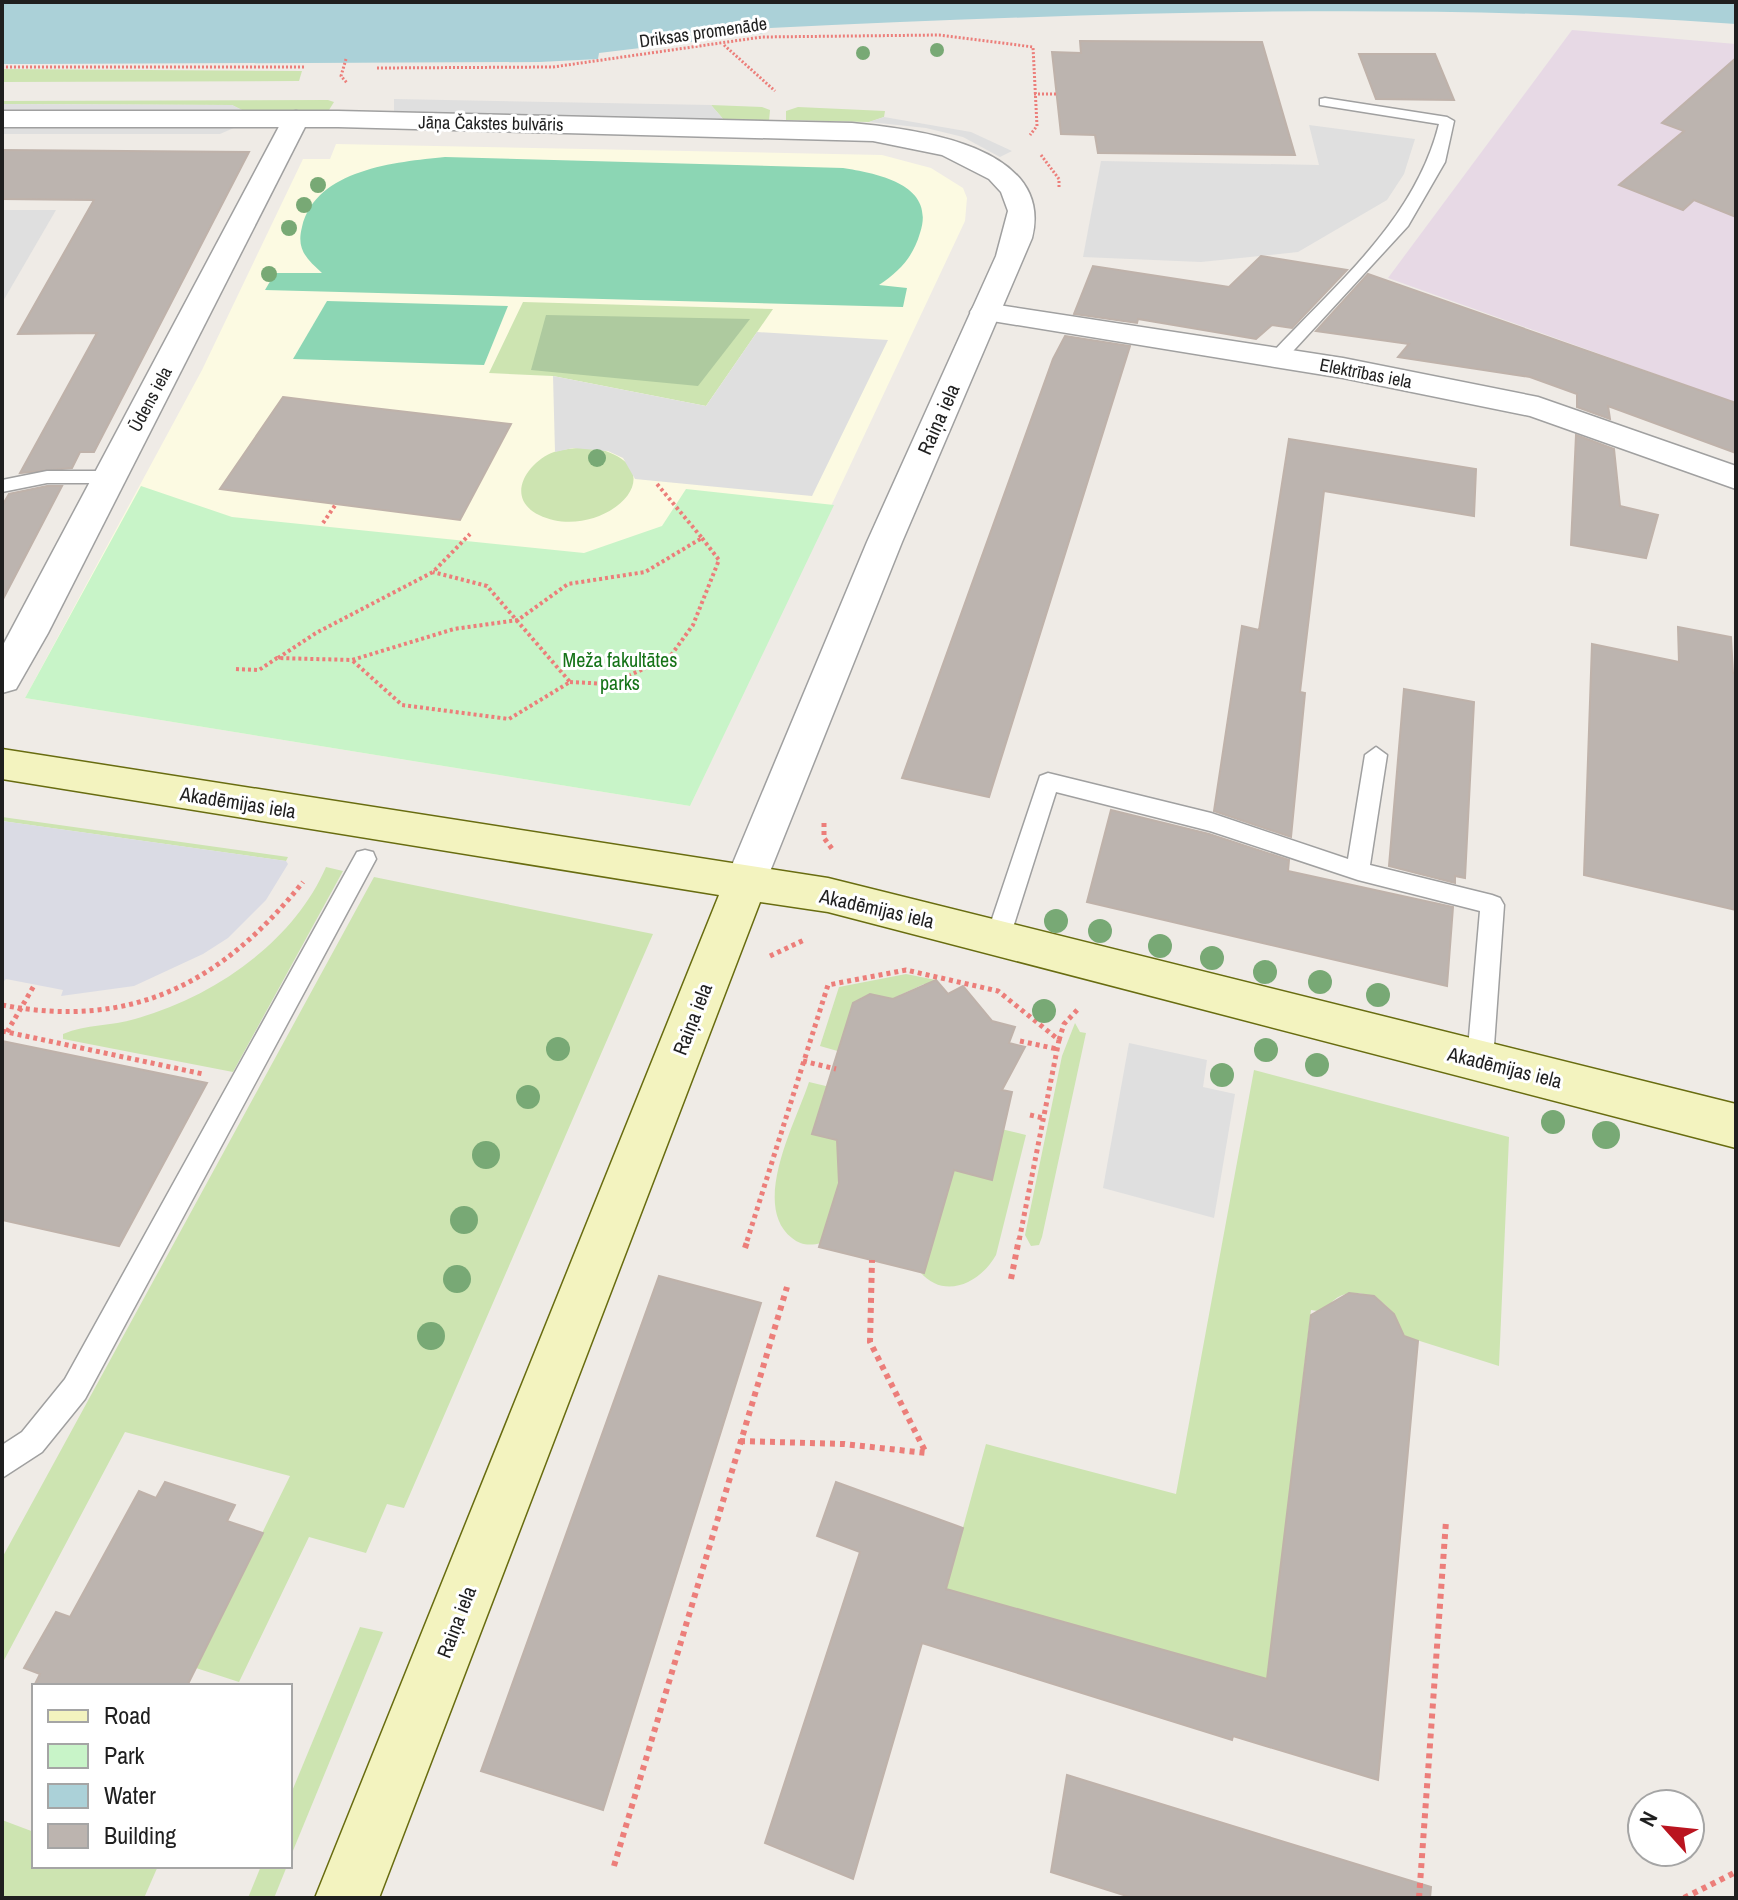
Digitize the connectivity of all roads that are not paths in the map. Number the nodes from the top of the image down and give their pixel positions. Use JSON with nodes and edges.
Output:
{"nodes":[{"id":1,"x":1325,"y":102,"type":"dead end"},
{"id":2,"x":2,"y":119,"type":"edge"},
{"id":3,"x":296,"y":119,"type":"junction"},
{"id":4,"x":977,"y":159,"type":"joint"},
{"id":5,"x":985,"y":312,"type":"junction"},
{"id":6,"x":1277,"y":358,"type":"junction"},
{"id":7,"x":109,"y":477,"type":"junction"},
{"id":8,"x":1736,"y":478,"type":"edge"},
{"id":9,"x":2,"y":486,"type":"edge"},
{"id":10,"x":2,"y":679,"type":"edge"},
{"id":11,"x":1376,"y":755,"type":"dead end"},
{"id":12,"x":2,"y":764,"type":"edge"},
{"id":13,"x":365,"y":859,"type":"dead end"},
{"id":14,"x":1358,"y":871,"type":"junction"},
{"id":15,"x":746,"y":882,"type":"junction"},
{"id":16,"x":998,"y":937,"type":"junction"},
{"id":17,"x":1480,"y":1060,"type":"junction"},
{"id":18,"x":1736,"y":1126,"type":"edge"},
{"id":19,"x":2,"y":1463,"type":"edge"},
{"id":20,"x":347,"y":1898,"type":"edge"}],
"edges":[{"from":1,"to":6,"type":"lane"},
{"from":2,"to":3,"type":"street","name":"Jāņa Čakstes bulvāris"},
{"from":3,"to":4,"type":"street","name":"Jāņa Čakstes bulvāris"},
{"from":3,"to":7,"type":"street","name":"Ūdens iela"},
{"from":4,"to":5,"type":"street","name":"Raiņa iela"},
{"from":5,"to":6,"type":"street","name":"Elektrības iela"},
{"from":5,"to":15,"type":"street","name":"Raiņa iela"},
{"from":6,"to":8,"type":"street","name":"Elektrības iela"},
{"from":7,"to":9,"type":"lane"},
{"from":7,"to":10,"type":"street","name":"Ūdens iela"},
{"from":11,"to":14,"type":"lane"},
{"from":12,"to":15,"type":"main road","name":"Akadēmijas iela"},
{"from":13,"to":19,"type":"lane"},
{"from":14,"to":16,"type":"lane"},
{"from":14,"to":17,"type":"lane"},
{"from":15,"to":16,"type":"main road","name":"Akadēmijas iela"},
{"from":15,"to":20,"type":"main road","name":"Raiņa iela"},
{"from":16,"to":17,"type":"main road","name":"Akadēmijas iela"},
{"from":17,"to":18,"type":"main road","name":"Akadēmijas iela"}]}
